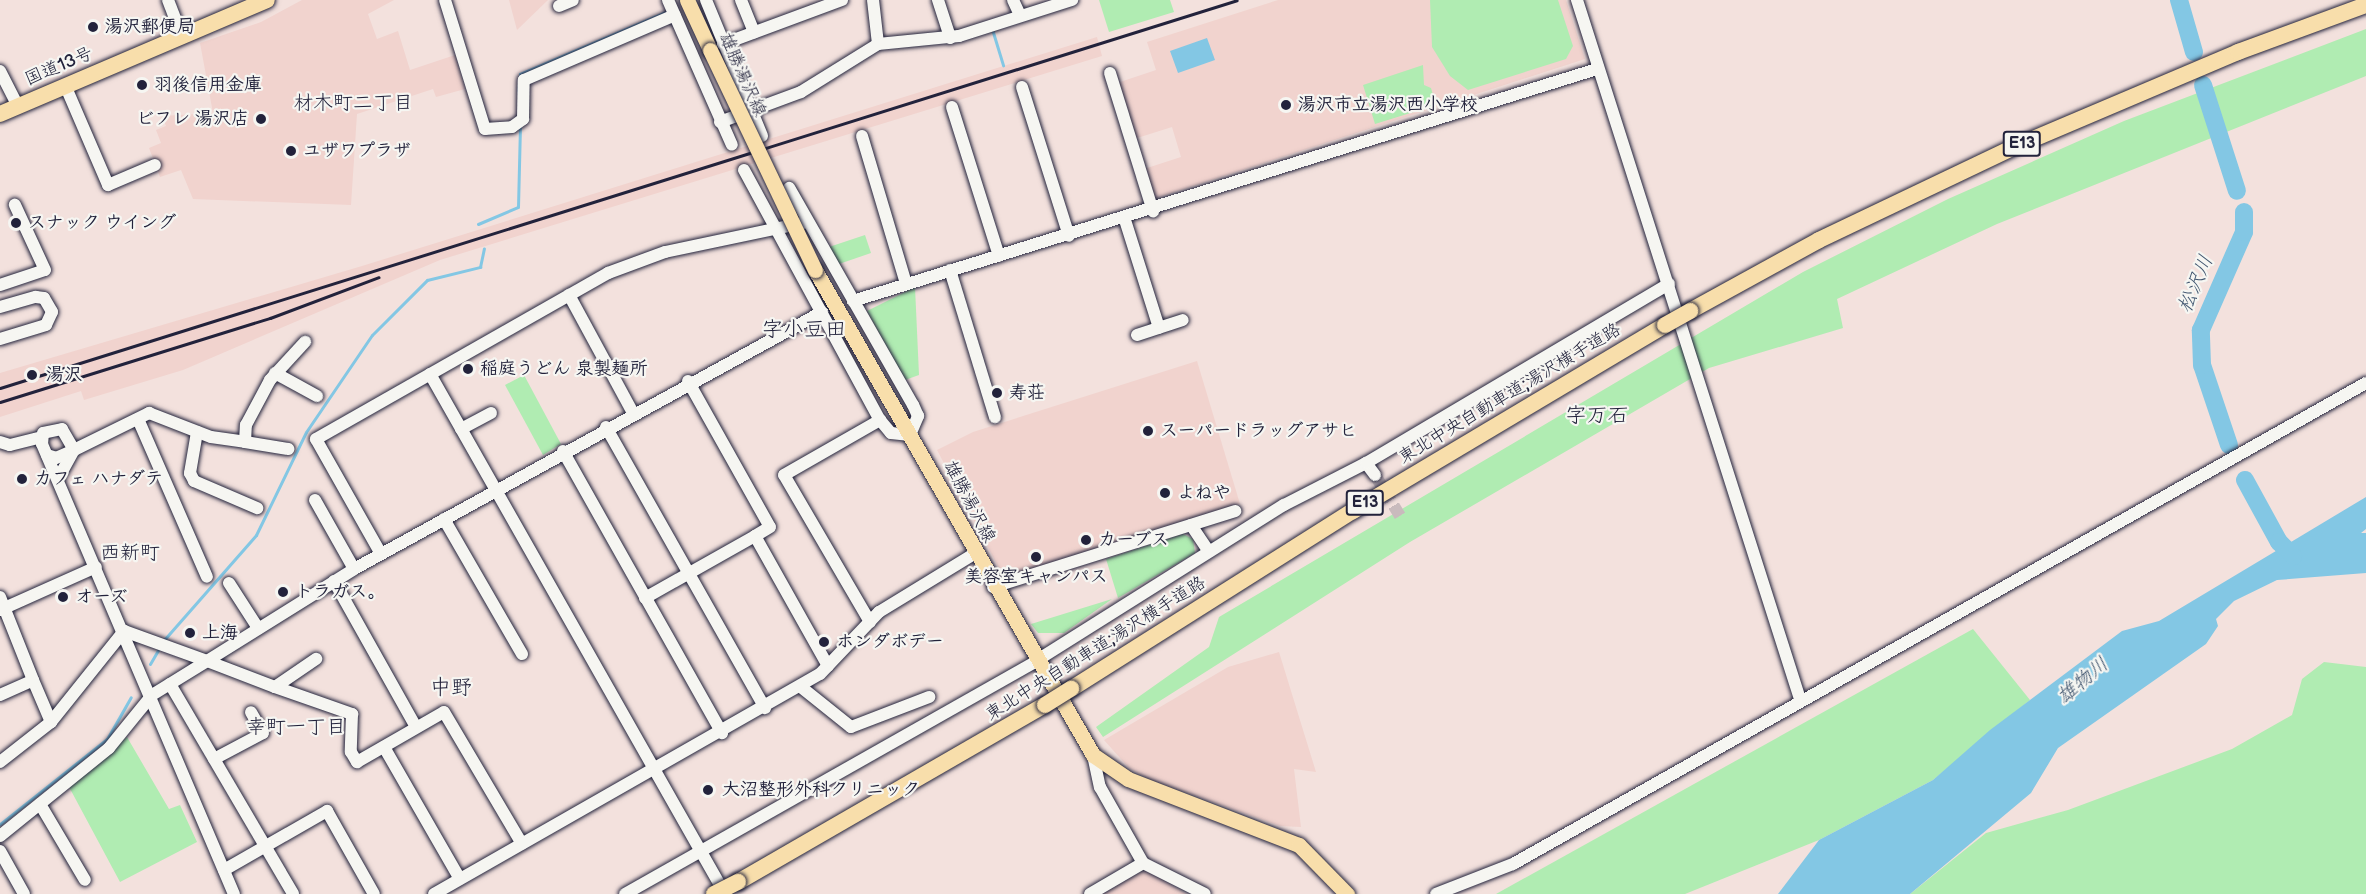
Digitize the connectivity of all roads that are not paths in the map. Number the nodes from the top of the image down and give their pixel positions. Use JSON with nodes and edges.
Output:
{"nodes":[{"id":1,"x":168,"y":0,"type":"edge"},
{"id":2,"x":267,"y":0,"type":"edge"},
{"id":3,"x":445,"y":0,"type":"edge"},
{"id":4,"x":573,"y":0,"type":"edge"},
{"id":5,"x":669,"y":0,"type":"edge"},
{"id":6,"x":687,"y":0,"type":"edge"},
{"id":7,"x":706,"y":0,"type":"edge"},
{"id":8,"x":741,"y":0,"type":"edge"},
{"id":9,"x":842,"y":0,"type":"edge"},
{"id":10,"x":873,"y":0,"type":"edge"},
{"id":11,"x":938,"y":0,"type":"edge"},
{"id":12,"x":1013,"y":0,"type":"edge"},
{"id":13,"x":1072,"y":0,"type":"edge"},
{"id":14,"x":1577,"y":0,"type":"edge"},
{"id":15,"x":812,"y":5,"type":"edge"},
{"id":16,"x":2366,"y":5,"type":"edge"},
{"id":17,"x":559,"y":6,"type":"dead end"},
{"id":18,"x":1019,"y":13,"type":"junction"},
{"id":19,"x":675,"y":15,"type":"junction"},
{"id":20,"x":754,"y":32,"type":"junction"},
{"id":21,"x":182,"y":36,"type":"junction"},
{"id":22,"x":950,"y":38,"type":"junction"},
{"id":23,"x":723,"y":44,"type":"junction"},
{"id":24,"x":878,"y":45,"type":"junction"},
{"id":25,"x":1597,"y":69,"type":"junction"},
{"id":26,"x":0,"y":71,"type":"edge"},
{"id":27,"x":1110,"y":73,"type":"dead end"},
{"id":28,"x":65,"y":85,"type":"junction"},
{"id":29,"x":1022,"y":87,"type":"dead end"},
{"id":30,"x":18,"y":106,"type":"junction"},
{"id":31,"x":952,"y":106,"type":"dead end"},
{"id":32,"x":750,"y":111,"type":"junction"},
{"id":33,"x":0,"y":114,"type":"edge"},
{"id":34,"x":720,"y":122,"type":"junction"},
{"id":35,"x":762,"y":136,"type":"dead end"},
{"id":36,"x":862,"y":136,"type":"dead end"},
{"id":37,"x":732,"y":145,"type":"dead end"},
{"id":38,"x":155,"y":165,"type":"dead end"},
{"id":39,"x":744,"y":170,"type":"dead end"},
{"id":40,"x":789,"y":188,"type":"dead end"},
{"id":41,"x":15,"y":205,"type":"dead end"},
{"id":42,"x":1153,"y":211,"type":"junction"},
{"id":43,"x":1125,"y":220,"type":"junction"},
{"id":44,"x":807,"y":222,"type":"junction"},
{"id":45,"x":776,"y":229,"type":"junction"},
{"id":46,"x":1069,"y":236,"type":"junction"},
{"id":47,"x":999,"y":256,"type":"junction"},
{"id":48,"x":951,"y":270,"type":"junction"},
{"id":49,"x":906,"y":284,"type":"junction"},
{"id":50,"x":1669,"y":284,"type":"junction"},
{"id":51,"x":0,"y":285,"type":"edge"},
{"id":52,"x":569,"y":295,"type":"junction"},
{"id":53,"x":853,"y":301,"type":"junction"},
{"id":54,"x":0,"y":307,"type":"edge"},
{"id":55,"x":822,"y":312,"type":"junction"},
{"id":56,"x":1183,"y":320,"type":"dead end"},
{"id":57,"x":1159,"y":328,"type":"junction"},
{"id":58,"x":1137,"y":335,"type":"dead end"},
{"id":59,"x":0,"y":339,"type":"edge"},
{"id":60,"x":305,"y":342,"type":"dead end"},
{"id":61,"x":275,"y":373,"type":"junction"},
{"id":62,"x":430,"y":374,"type":"junction"},
{"id":63,"x":688,"y":381,"type":"junction"},
{"id":64,"x":2366,"y":383,"type":"edge"},
{"id":65,"x":317,"y":396,"type":"dead end"},
{"id":66,"x":490,"y":412,"type":"dead end"},
{"id":67,"x":633,"y":413,"type":"junction"},
{"id":68,"x":995,"y":417,"type":"dead end"},
{"id":69,"x":138,"y":419,"type":"junction"},
{"id":70,"x":880,"y":420,"type":"junction"},
{"id":71,"x":606,"y":427,"type":"junction"},
{"id":72,"x":462,"y":429,"type":"junction"},
{"id":73,"x":197,"y":432,"type":"junction"},
{"id":74,"x":910,"y":435,"type":"junction"},
{"id":75,"x":42,"y":437,"type":"junction"},
{"id":76,"x":0,"y":442,"type":"edge"},
{"id":77,"x":245,"y":442,"type":"junction"},
{"id":78,"x":288,"y":449,"type":"dead end"},
{"id":79,"x":74,"y":450,"type":"junction"},
{"id":80,"x":563,"y":451,"type":"junction"},
{"id":81,"x":47,"y":455,"type":"junction"},
{"id":82,"x":1366,"y":463,"type":"junction"},
{"id":83,"x":1375,"y":475,"type":"tunnel mouth"},
{"id":84,"x":58,"y":477,"type":"junction"},
{"id":85,"x":496,"y":489,"type":"junction"},
{"id":86,"x":315,"y":500,"type":"dead end"},
{"id":87,"x":257,"y":508,"type":"dead end"},
{"id":88,"x":1235,"y":512,"type":"dead end"},
{"id":89,"x":444,"y":519,"type":"junction"},
{"id":90,"x":1191,"y":525,"type":"junction"},
{"id":91,"x":755,"y":536,"type":"junction"},
{"id":92,"x":1209,"y":552,"type":"junction"},
{"id":93,"x":381,"y":554,"type":"junction"},
{"id":94,"x":974,"y":555,"type":"junction"},
{"id":95,"x":96,"y":567,"type":"junction"},
{"id":96,"x":354,"y":569,"type":"junction"},
{"id":97,"x":688,"y":573,"type":"junction"},
{"id":98,"x":207,"y":577,"type":"dead end"},
{"id":99,"x":334,"y":581,"type":"junction"},
{"id":100,"x":229,"y":583,"type":"dead end"},
{"id":101,"x":993,"y":587,"type":"junction"},
{"id":102,"x":645,"y":598,"type":"junction"},
{"id":103,"x":1,"y":605,"type":"edge"},
{"id":104,"x":870,"y":622,"type":"junction"},
{"id":105,"x":258,"y":628,"type":"junction"},
{"id":106,"x":124,"y":631,"type":"junction"},
{"id":107,"x":522,"y":654,"type":"dead end"},
{"id":108,"x":316,"y":659,"type":"dead end"},
{"id":109,"x":207,"y":661,"type":"junction"},
{"id":110,"x":1036,"y":661,"type":"junction"},
{"id":111,"x":828,"y":666,"type":"junction"},
{"id":112,"x":33,"y":680,"type":"junction"},
{"id":113,"x":170,"y":684,"type":"junction"},
{"id":114,"x":275,"y":687,"type":"junction"},
{"id":115,"x":801,"y":687,"type":"junction"},
{"id":116,"x":0,"y":695,"type":"edge"},
{"id":117,"x":152,"y":695,"type":"junction"},
{"id":118,"x":929,"y":698,"type":"dead end"},
{"id":119,"x":1800,"y":699,"type":"junction"},
{"id":120,"x":765,"y":708,"type":"junction"},
{"id":121,"x":251,"y":712,"type":"dead end"},
{"id":122,"x":51,"y":722,"type":"junction"},
{"id":123,"x":416,"y":727,"type":"junction"},
{"id":124,"x":722,"y":733,"type":"junction"},
{"id":125,"x":384,"y":747,"type":"junction"},
{"id":126,"x":1093,"y":755,"type":"junction"},
{"id":127,"x":214,"y":759,"type":"junction"},
{"id":128,"x":0,"y":762,"type":"edge"},
{"id":129,"x":654,"y":770,"type":"junction"},
{"id":130,"x":40,"y":804,"type":"junction"},
{"id":131,"x":0,"y":836,"type":"edge"},
{"id":132,"x":522,"y":844,"type":"junction"},
{"id":133,"x":265,"y":846,"type":"junction"},
{"id":134,"x":0,"y":851,"type":"edge"},
{"id":135,"x":702,"y":853,"type":"junction"},
{"id":136,"x":1143,"y":863,"type":"junction"},
{"id":137,"x":224,"y":870,"type":"junction"},
{"id":138,"x":460,"y":879,"type":"junction"},
{"id":139,"x":85,"y":880,"type":"dead end"},
{"id":140,"x":24,"y":894,"type":"edge"},
{"id":141,"x":234,"y":894,"type":"edge"},
{"id":142,"x":293,"y":894,"type":"edge"},
{"id":143,"x":374,"y":894,"type":"edge"},
{"id":144,"x":434,"y":894,"type":"edge"},
{"id":145,"x":625,"y":894,"type":"edge"},
{"id":146,"x":714,"y":894,"type":"edge"},
{"id":147,"x":725,"y":894,"type":"edge"},
{"id":148,"x":1090,"y":894,"type":"edge"},
{"id":149,"x":1205,"y":894,"type":"edge"},
{"id":150,"x":1347,"y":894,"type":"edge"},
{"id":151,"x":1436,"y":894,"type":"edge"}],
"edges":[{"from":1,"to":21,"type":"street"},
{"from":2,"to":21,"type":"highway","name":"国道13号"},
{"from":3,"to":19,"type":"street"},
{"from":4,"to":17,"type":"street"},
{"from":5,"to":19,"type":"street"},
{"from":6,"to":74,"type":"main road","name":"雄勝湯沢線","bridge":true},
{"from":7,"to":23,"type":"street"},
{"from":8,"to":20,"type":"street"},
{"from":9,"to":15,"type":"street"},
{"from":10,"to":24,"type":"street"},
{"from":11,"to":22,"type":"street"},
{"from":12,"to":18,"type":"street"},
{"from":13,"to":18,"type":"street"},
{"from":14,"to":25,"type":"street"},
{"from":15,"to":20,"type":"street"},
{"from":16,"to":146,"type":"highway","name":"東北中央自動車道;湯沢横手道路","number":"E13","bridge":true},
{"from":18,"to":22,"type":"street"},
{"from":19,"to":34,"type":"street"},
{"from":20,"to":23,"type":"street"},
{"from":21,"to":28,"type":"highway","name":"国道13号"},
{"from":22,"to":24,"type":"street"},
{"from":23,"to":32,"type":"street"},
{"from":24,"to":32,"type":"street"},
{"from":25,"to":42,"type":"street"},
{"from":25,"to":50,"type":"street"},
{"from":26,"to":30,"type":"street"},
{"from":27,"to":42,"type":"street"},
{"from":28,"to":30,"type":"highway","name":"国道13号"},
{"from":28,"to":38,"type":"street"},
{"from":29,"to":46,"type":"street"},
{"from":30,"to":33,"type":"highway","name":"国道13号"},
{"from":31,"to":47,"type":"street"},
{"from":32,"to":34,"type":"street"},
{"from":32,"to":35,"type":"street"},
{"from":34,"to":37,"type":"street"},
{"from":36,"to":49,"type":"street"},
{"from":39,"to":45,"type":"street"},
{"from":40,"to":44,"type":"street"},
{"from":41,"to":51,"type":"street"},
{"from":42,"to":43,"type":"street"},
{"from":43,"to":46,"type":"street"},
{"from":43,"to":57,"type":"street"},
{"from":44,"to":45,"type":"street"},
{"from":44,"to":53,"type":"street"},
{"from":45,"to":52,"type":"street"},
{"from":45,"to":55,"type":"street"},
{"from":46,"to":47,"type":"street"},
{"from":47,"to":48,"type":"street"},
{"from":48,"to":49,"type":"street"},
{"from":48,"to":68,"type":"street"},
{"from":49,"to":53,"type":"street"},
{"from":50,"to":82,"type":"street"},
{"from":50,"to":119,"type":"street"},
{"from":52,"to":62,"type":"street"},
{"from":52,"to":67,"type":"street"},
{"from":53,"to":74,"type":"street"},
{"from":54,"to":59,"type":"street"},
{"from":55,"to":63,"type":"street"},
{"from":55,"to":70,"type":"street"},
{"from":56,"to":57,"type":"street"},
{"from":57,"to":58,"type":"street"},
{"from":60,"to":61,"type":"street"},
{"from":61,"to":65,"type":"street"},
{"from":61,"to":77,"type":"street"},
{"from":62,"to":72,"type":"street"},
{"from":62,"to":93,"type":"street"},
{"from":63,"to":67,"type":"street"},
{"from":63,"to":91,"type":"street"},
{"from":64,"to":119,"type":"street"},
{"from":66,"to":72,"type":"street"},
{"from":67,"to":71,"type":"street"},
{"from":69,"to":73,"type":"street"},
{"from":69,"to":79,"type":"street"},
{"from":69,"to":98,"type":"street"},
{"from":70,"to":74,"type":"street"},
{"from":70,"to":104,"type":"street"},
{"from":71,"to":80,"type":"street"},
{"from":71,"to":97,"type":"street"},
{"from":72,"to":85,"type":"street"},
{"from":73,"to":77,"type":"street"},
{"from":73,"to":87,"type":"street"},
{"from":74,"to":94,"type":"main road","name":"雄勝湯沢線"},
{"from":75,"to":76,"type":"street"},
{"from":75,"to":79,"type":"street"},
{"from":75,"to":81,"type":"street"},
{"from":77,"to":78,"type":"street"},
{"from":79,"to":81,"type":"street"},
{"from":79,"to":84,"type":"street"},
{"from":80,"to":85,"type":"street"},
{"from":80,"to":102,"type":"street"},
{"from":81,"to":84,"type":"street"},
{"from":82,"to":83,"type":"street"},
{"from":82,"to":92,"type":"street"},
{"from":84,"to":95,"type":"street"},
{"from":85,"to":89,"type":"street"},
{"from":85,"to":129,"type":"street"},
{"from":86,"to":96,"type":"street"},
{"from":88,"to":90,"type":"street"},
{"from":89,"to":93,"type":"street"},
{"from":89,"to":107,"type":"street"},
{"from":90,"to":92,"type":"street"},
{"from":90,"to":101,"type":"street"},
{"from":91,"to":97,"type":"street"},
{"from":91,"to":111,"type":"street"},
{"from":92,"to":110,"type":"street"},
{"from":93,"to":96,"type":"street"},
{"from":94,"to":101,"type":"main road","name":"雄勝湯沢線"},
{"from":94,"to":104,"type":"street"},
{"from":95,"to":103,"type":"street"},
{"from":95,"to":106,"type":"street"},
{"from":96,"to":99,"type":"street"},
{"from":97,"to":102,"type":"street"},
{"from":97,"to":120,"type":"street"},
{"from":99,"to":105,"type":"street"},
{"from":99,"to":123,"type":"street"},
{"from":100,"to":105,"type":"street"},
{"from":101,"to":110,"type":"main road","name":"雄勝湯沢線"},
{"from":102,"to":124,"type":"street"},
{"from":103,"to":112,"type":"street"},
{"from":104,"to":111,"type":"street"},
{"from":105,"to":109,"type":"street"},
{"from":106,"to":109,"type":"street"},
{"from":106,"to":117,"type":"street"},
{"from":106,"to":122,"type":"street"},
{"from":108,"to":114,"type":"street"},
{"from":109,"to":113,"type":"street"},
{"from":109,"to":114,"type":"street"},
{"from":110,"to":126,"type":"main road","name":"雄勝湯沢線"},
{"from":110,"to":135,"type":"street"},
{"from":111,"to":115,"type":"street"},
{"from":112,"to":116,"type":"street"},
{"from":112,"to":122,"type":"street"},
{"from":113,"to":117,"type":"street"},
{"from":113,"to":127,"type":"street"},
{"from":114,"to":125,"type":"street"},
{"from":115,"to":118,"type":"street"},
{"from":115,"to":120,"type":"street"},
{"from":117,"to":130,"type":"street"},
{"from":117,"to":137,"type":"street"},
{"from":119,"to":151,"type":"street"},
{"from":120,"to":124,"type":"street"},
{"from":121,"to":127,"type":"street"},
{"from":122,"to":128,"type":"street"},
{"from":123,"to":125,"type":"street"},
{"from":123,"to":132,"type":"street"},
{"from":124,"to":129,"type":"street"},
{"from":125,"to":138,"type":"street"},
{"from":126,"to":136,"type":"street"},
{"from":126,"to":150,"type":"main road","name":"雄勝湯沢線"},
{"from":127,"to":133,"type":"street"},
{"from":129,"to":132,"type":"street"},
{"from":129,"to":135,"type":"street"},
{"from":130,"to":131,"type":"street"},
{"from":130,"to":139,"type":"street"},
{"from":132,"to":138,"type":"street"},
{"from":133,"to":137,"type":"street"},
{"from":133,"to":142,"type":"street"},
{"from":133,"to":143,"type":"street"},
{"from":134,"to":140,"type":"street"},
{"from":135,"to":145,"type":"street"},
{"from":135,"to":147,"type":"street"},
{"from":136,"to":148,"type":"street"},
{"from":136,"to":149,"type":"street"},
{"from":137,"to":141,"type":"street"},
{"from":138,"to":144,"type":"street"}]}
